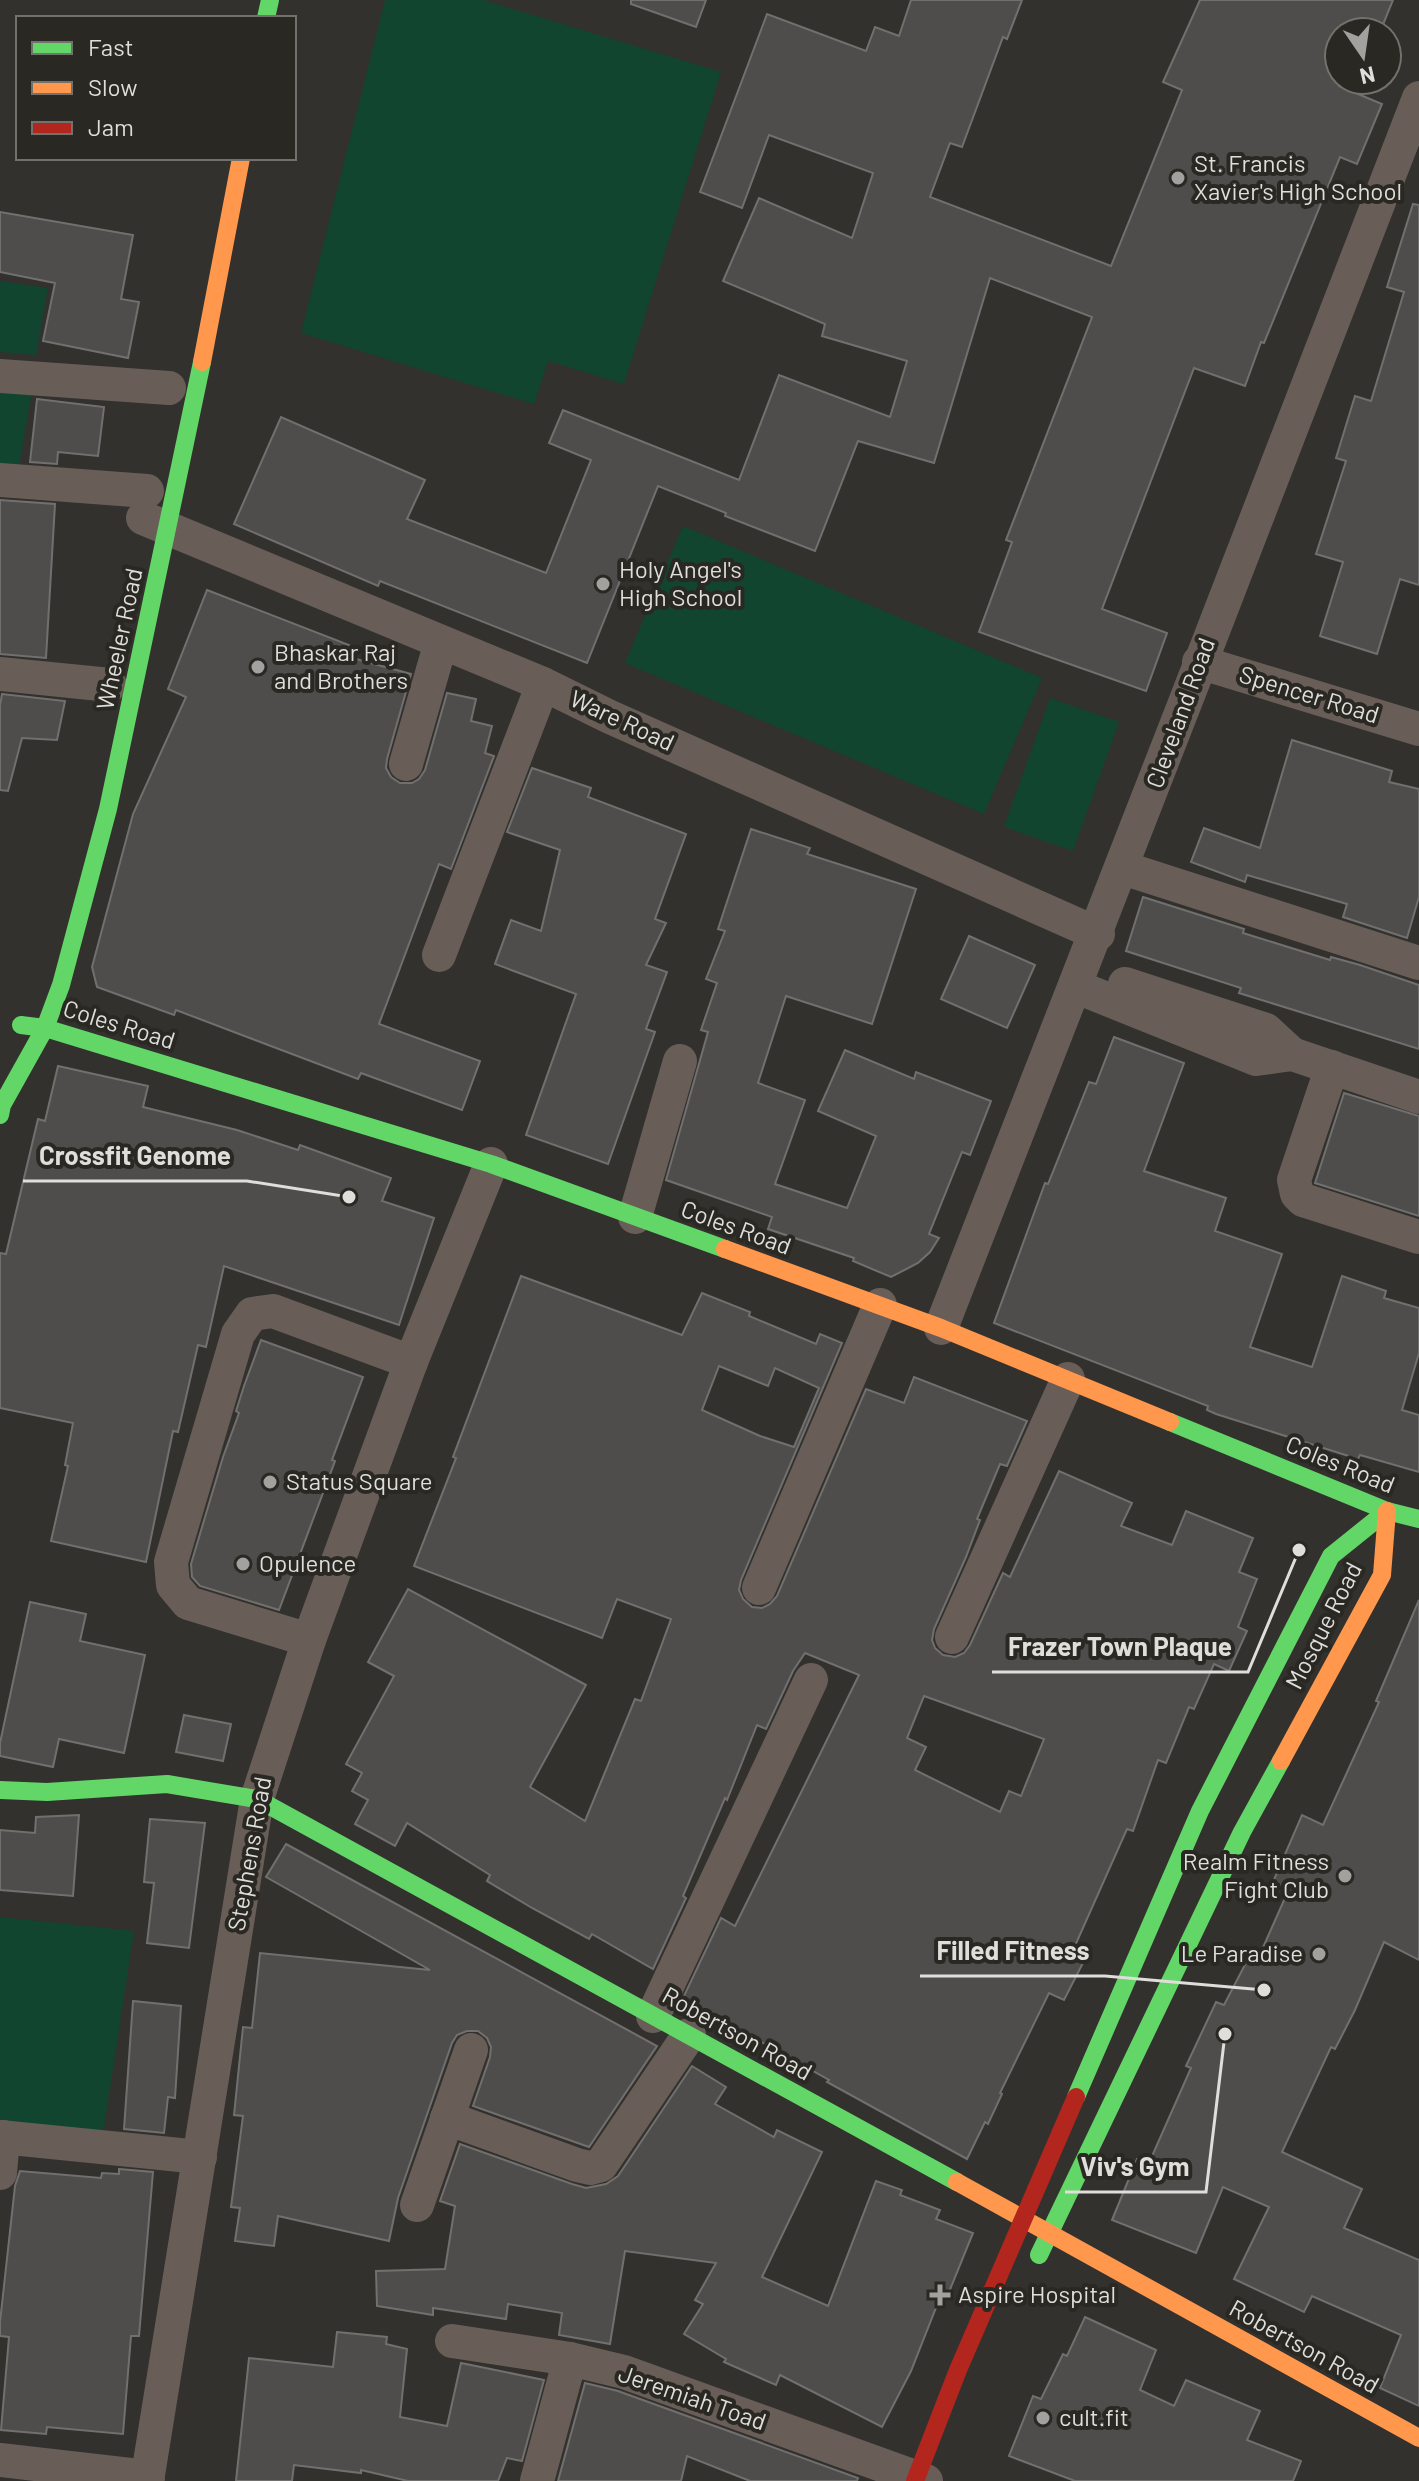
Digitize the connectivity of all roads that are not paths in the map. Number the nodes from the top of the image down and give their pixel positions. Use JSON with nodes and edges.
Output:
{"nodes":[{"id":1,"x":1419,"y":98,"type":"edge"},
{"id":2,"x":241,"y":160,"type":"edge"},
{"id":3,"x":0,"y":376,"type":"edge"},
{"id":4,"x":169,"y":388,"type":"dead end"},
{"id":5,"x":0,"y":480,"type":"edge"},
{"id":6,"x":149,"y":510,"type":"junction"},
{"id":7,"x":441,"y":642,"type":"junction"},
{"id":8,"x":1199,"y":662,"type":"junction"},
{"id":9,"x":0,"y":674,"type":"edge"},
{"id":10,"x":110,"y":684,"type":"dead end"},
{"id":11,"x":543,"y":684,"type":"junction"},
{"id":12,"x":1419,"y":729,"type":"edge"},
{"id":13,"x":406,"y":764,"type":"dead end"},
{"id":14,"x":1123,"y":868,"type":"junction"},
{"id":15,"x":1098,"y":934,"type":"junction"},
{"id":16,"x":439,"y":955,"type":"dead end"},
{"id":17,"x":1419,"y":963,"type":"edge"},
{"id":18,"x":1080,"y":979,"type":"junction"},
{"id":19,"x":21,"y":1026,"type":"edge"},
{"id":20,"x":680,"y":1061,"type":"dead end"},
{"id":21,"x":1332,"y":1067,"type":"junction"},
{"id":22,"x":1419,"y":1097,"type":"edge"},
{"id":23,"x":0,"y":1115,"type":"edge"},
{"id":24,"x":491,"y":1164,"type":"junction"},
{"id":25,"x":635,"y":1217,"type":"junction"},
{"id":26,"x":1419,"y":1237,"type":"edge"},
{"id":27,"x":880,"y":1305,"type":"junction"},
{"id":28,"x":941,"y":1328,"type":"junction"},
{"id":29,"x":411,"y":1362,"type":"junction"},
{"id":30,"x":1068,"y":1379,"type":"junction"},
{"id":31,"x":1387,"y":1511,"type":"junction"},
{"id":32,"x":1419,"y":1519,"type":"edge"},
{"id":33,"x":759,"y":1588,"type":"dead end"},
{"id":34,"x":952,"y":1637,"type":"dead end"},
{"id":35,"x":309,"y":1640,"type":"junction"},
{"id":36,"x":811,"y":1680,"type":"dead end"},
{"id":37,"x":0,"y":1790,"type":"edge"},
{"id":38,"x":257,"y":1799,"type":"junction"},
{"id":39,"x":653,"y":2016,"type":"junction"},
{"id":40,"x":689,"y":2035,"type":"junction"},
{"id":41,"x":471,"y":2050,"type":"dead end"},
{"id":42,"x":447,"y":2118,"type":"junction"},
{"id":43,"x":2,"y":2137,"type":"edge"},
{"id":44,"x":200,"y":2157,"type":"junction"},
{"id":45,"x":0,"y":2173,"type":"edge"},
{"id":46,"x":417,"y":2205,"type":"dead end"},
{"id":47,"x":1023,"y":2218,"type":"junction"},
{"id":48,"x":1049,"y":2232,"type":"junction"},
{"id":49,"x":1030,"y":2276,"type":"dead end"},
{"id":50,"x":452,"y":2341,"type":"dead end"},
{"id":51,"x":570,"y":2359,"type":"junction"},
{"id":52,"x":1419,"y":2438,"type":"edge"},
{"id":53,"x":0,"y":2460,"type":"edge"},
{"id":54,"x":148,"y":2479,"type":"edge"},
{"id":55,"x":919,"y":2480,"type":"edge"},
{"id":56,"x":537,"y":2481,"type":"edge"}],
"edges":[{"from":1,"to":8,"type":"street","name":"Cleveland Road"},
{"from":2,"to":6,"type":"street","name":"Wheeler Road"},
{"from":3,"to":4,"type":"street"},
{"from":5,"to":6,"type":"street","name":"Ware Road"},
{"from":6,"to":7,"type":"street","name":"Ware Road"},
{"from":6,"to":19,"type":"street","name":"Wheeler Road"},
{"from":7,"to":11,"type":"street","name":"Ware Road"},
{"from":7,"to":13,"type":"street"},
{"from":8,"to":12,"type":"street","name":"Spencer Road"},
{"from":8,"to":14,"type":"street","name":"Cleveland Road"},
{"from":9,"to":10,"type":"street"},
{"from":11,"to":15,"type":"street","name":"Ware Road"},
{"from":11,"to":16,"type":"street"},
{"from":14,"to":15,"type":"street","name":"Cleveland Road"},
{"from":14,"to":17,"type":"street"},
{"from":15,"to":18,"type":"street","name":"Cleveland Road"},
{"from":18,"to":21,"type":"street"},
{"from":18,"to":28,"type":"street","name":"Cleveland Road"},
{"from":19,"to":23,"type":"street","name":"Wheeler Road"},
{"from":19,"to":24,"type":"street","name":"Coles Road"},
{"from":20,"to":25,"type":"street"},
{"from":21,"to":22,"type":"street"},
{"from":21,"to":26,"type":"street"},
{"from":24,"to":25,"type":"street","name":"Coles Road"},
{"from":24,"to":29,"type":"street","name":"Stephens Road"},
{"from":25,"to":27,"type":"street","name":"Coles Road"},
{"from":27,"to":28,"type":"street","name":"Coles Road"},
{"from":27,"to":33,"type":"street"},
{"from":28,"to":30,"type":"street","name":"Coles Road"},
{"from":29,"to":35,"type":"street","name":"Stephens Road"},
{"from":29,"to":35,"type":"street"},
{"from":30,"to":31,"type":"street","name":"Coles Road"},
{"from":30,"to":34,"type":"street"},
{"from":31,"to":32,"type":"street","name":"Coles Road"},
{"from":31,"to":47,"type":"street","name":"Mosque Road"},
{"from":31,"to":48,"type":"street","name":"Mosque Road"},
{"from":35,"to":38,"type":"street","name":"Stephens Road"},
{"from":36,"to":39,"type":"street"},
{"from":37,"to":38,"type":"street","name":"Robertson Road"},
{"from":38,"to":39,"type":"street","name":"Robertson Road"},
{"from":38,"to":44,"type":"street","name":"Stephens Road"},
{"from":39,"to":40,"type":"street","name":"Robertson Road"},
{"from":40,"to":42,"type":"street"},
{"from":40,"to":47,"type":"street","name":"Robertson Road"},
{"from":41,"to":42,"type":"street"},
{"from":42,"to":46,"type":"street"},
{"from":43,"to":44,"type":"street"},
{"from":43,"to":45,"type":"street"},
{"from":44,"to":54,"type":"street","name":"Stephens Road"},
{"from":47,"to":48,"type":"street","name":"Robertson Road"},
{"from":47,"to":55,"type":"street","name":"Mosque Road"},
{"from":48,"to":49,"type":"street","name":"Mosque Road"},
{"from":48,"to":52,"type":"street","name":"Robertson Road"},
{"from":50,"to":51,"type":"street","name":"Jeremiah Toad"},
{"from":51,"to":55,"type":"street","name":"Jeremiah Toad"},
{"from":51,"to":56,"type":"street"},
{"from":53,"to":54,"type":"street"}]}
